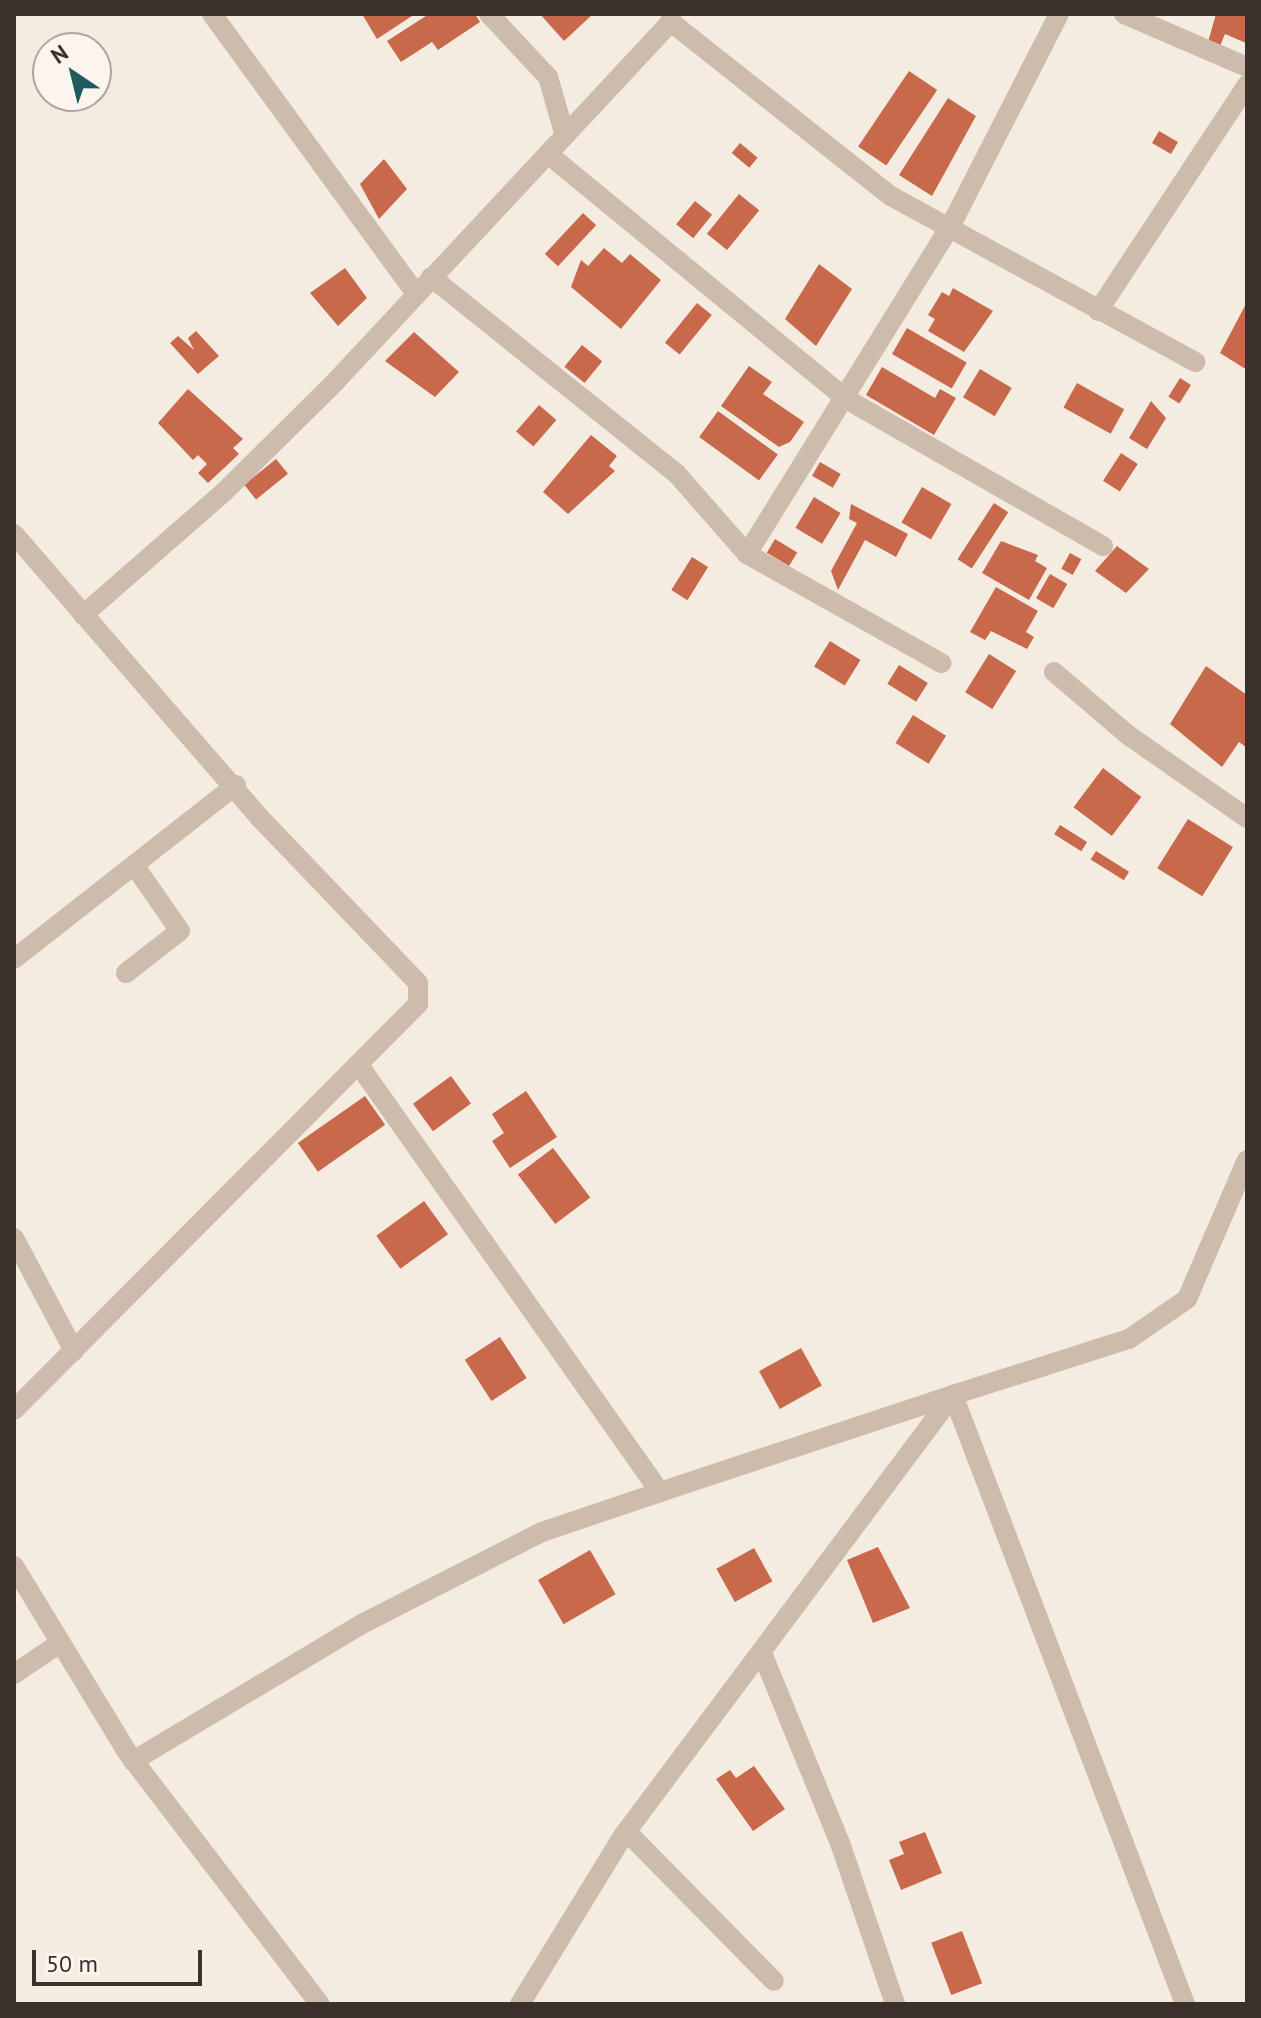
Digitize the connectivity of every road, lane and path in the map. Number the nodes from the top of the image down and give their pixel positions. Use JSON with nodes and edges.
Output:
{"nodes":[{"id":1,"x":212,"y":14,"type":"edge"},
{"id":2,"x":489,"y":14,"type":"edge"},
{"id":3,"x":1059,"y":14,"type":"edge"},
{"id":4,"x":1124,"y":14,"type":"edge"},
{"id":5,"x":671,"y":18,"type":"edge"},
{"id":6,"x":1247,"y":67,"type":"edge"},
{"id":7,"x":1247,"y":85,"type":"edge"},
{"id":8,"x":565,"y":136,"type":"junction"},
{"id":9,"x":548,"y":154,"type":"junction"},
{"id":10,"x":950,"y":227,"type":"junction"},
{"id":11,"x":431,"y":277,"type":"junction"},
{"id":12,"x":414,"y":291,"type":"junction"},
{"id":13,"x":1098,"y":311,"type":"junction"},
{"id":14,"x":1195,"y":362,"type":"dead end"},
{"id":15,"x":848,"y":400,"type":"junction"},
{"id":16,"x":14,"y":534,"type":"edge"},
{"id":17,"x":1103,"y":546,"type":"dead end"},
{"id":18,"x":747,"y":554,"type":"junction"},
{"id":19,"x":83,"y":615,"type":"junction"},
{"id":20,"x":941,"y":663,"type":"dead end"},
{"id":21,"x":1054,"y":672,"type":"dead end"},
{"id":22,"x":236,"y":785,"type":"junction"},
{"id":23,"x":1247,"y":818,"type":"edge"},
{"id":24,"x":136,"y":868,"type":"junction"},
{"id":25,"x":14,"y":959,"type":"edge"},
{"id":26,"x":126,"y":973,"type":"dead end"},
{"id":27,"x":361,"y":1068,"type":"junction"},
{"id":28,"x":1247,"y":1160,"type":"edge"},
{"id":29,"x":14,"y":1238,"type":"edge"},
{"id":30,"x":74,"y":1351,"type":"junction"},
{"id":31,"x":953,"y":1395,"type":"junction"},
{"id":32,"x":14,"y":1410,"type":"edge"},
{"id":33,"x":660,"y":1492,"type":"junction"},
{"id":34,"x":14,"y":1566,"type":"edge"},
{"id":35,"x":60,"y":1643,"type":"junction"},
{"id":36,"x":762,"y":1653,"type":"junction"},
{"id":37,"x":14,"y":1674,"type":"edge"},
{"id":38,"x":133,"y":1761,"type":"junction"},
{"id":39,"x":627,"y":1832,"type":"junction"},
{"id":40,"x":774,"y":1981,"type":"dead end"},
{"id":41,"x":320,"y":2004,"type":"edge"},
{"id":42,"x":520,"y":2004,"type":"edge"},
{"id":43,"x":895,"y":2004,"type":"edge"},
{"id":44,"x":1185,"y":2004,"type":"edge"}],
"edges":[{"from":1,"to":12,"type":"street"},
{"from":2,"to":8,"type":"street"},
{"from":3,"to":10,"type":"street"},
{"from":4,"to":6,"type":"street"},
{"from":5,"to":8,"type":"street"},
{"from":5,"to":10,"type":"street"},
{"from":7,"to":13,"type":"street"},
{"from":8,"to":9,"type":"street"},
{"from":9,"to":11,"type":"street"},
{"from":9,"to":15,"type":"street"},
{"from":10,"to":13,"type":"street"},
{"from":10,"to":15,"type":"street"},
{"from":11,"to":12,"type":"street"},
{"from":11,"to":18,"type":"street"},
{"from":12,"to":19,"type":"street"},
{"from":13,"to":14,"type":"street"},
{"from":15,"to":17,"type":"street"},
{"from":15,"to":18,"type":"street"},
{"from":16,"to":19,"type":"street"},
{"from":18,"to":20,"type":"street"},
{"from":19,"to":22,"type":"street"},
{"from":21,"to":23,"type":"street"},
{"from":22,"to":24,"type":"street"},
{"from":22,"to":27,"type":"street"},
{"from":24,"to":25,"type":"street"},
{"from":24,"to":26,"type":"street"},
{"from":27,"to":30,"type":"street"},
{"from":27,"to":33,"type":"street"},
{"from":28,"to":31,"type":"street"},
{"from":29,"to":30,"type":"street"},
{"from":30,"to":32,"type":"street"},
{"from":31,"to":33,"type":"street"},
{"from":31,"to":36,"type":"street"},
{"from":31,"to":44,"type":"street"},
{"from":33,"to":38,"type":"street"},
{"from":34,"to":35,"type":"street"},
{"from":35,"to":37,"type":"street"},
{"from":35,"to":38,"type":"street"},
{"from":36,"to":39,"type":"street"},
{"from":36,"to":43,"type":"street"},
{"from":38,"to":41,"type":"street"},
{"from":39,"to":40,"type":"street"},
{"from":39,"to":42,"type":"street"}]}
